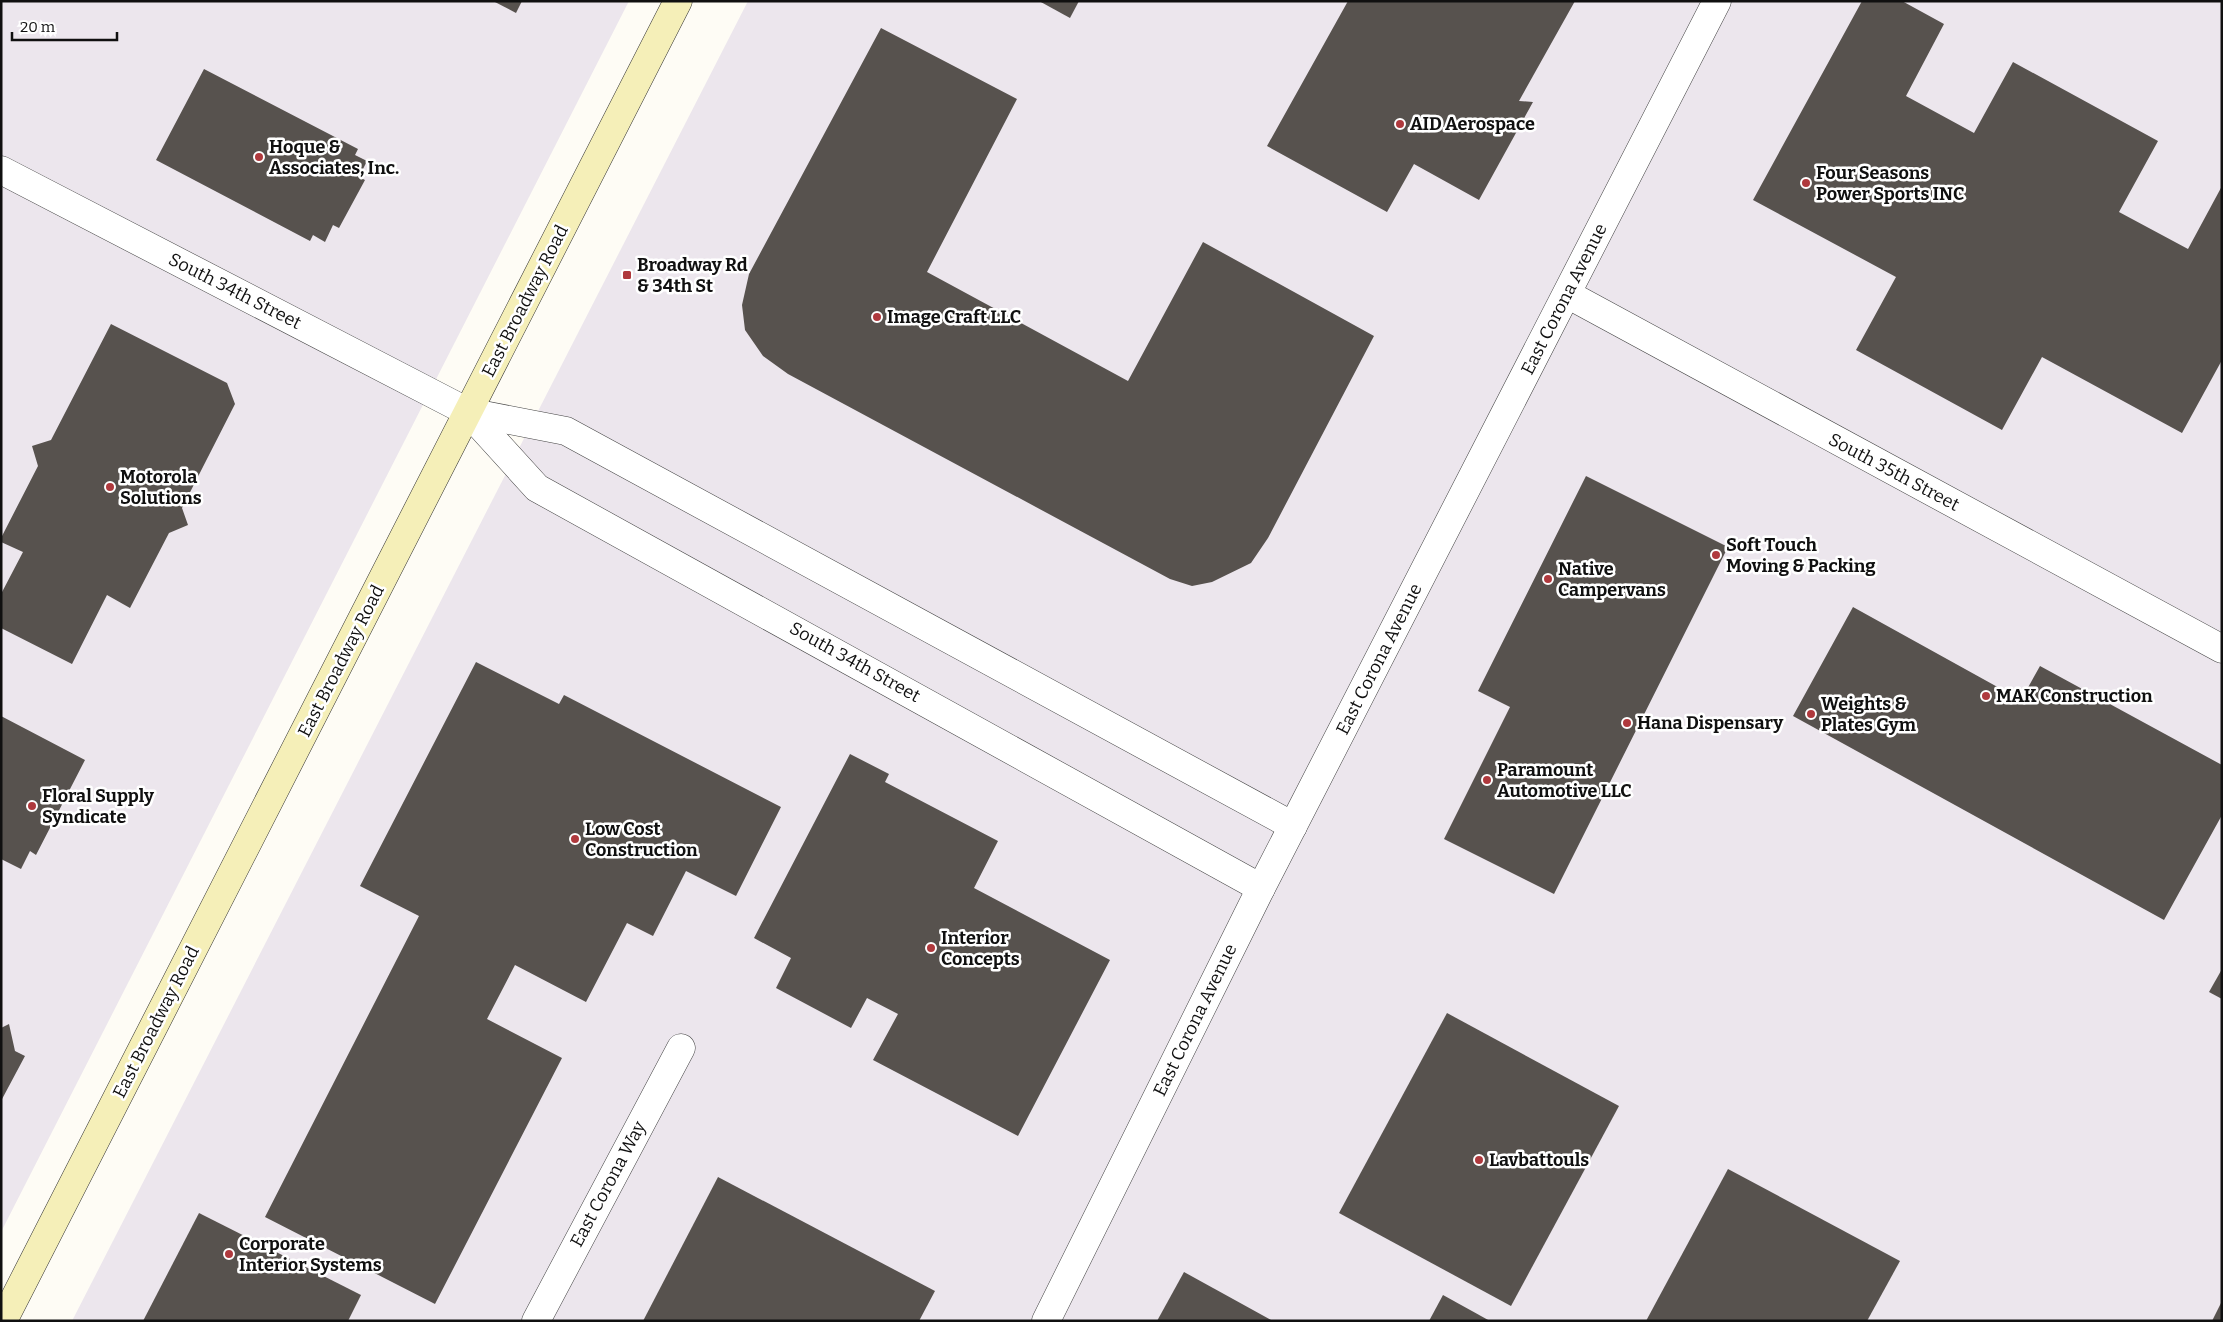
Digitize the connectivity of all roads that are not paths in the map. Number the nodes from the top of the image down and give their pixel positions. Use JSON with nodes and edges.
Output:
{"nodes":[{"id":1,"x":678,"y":1,"type":"edge"},
{"id":2,"x":1717,"y":1,"type":"edge"},
{"id":3,"x":1,"y":170,"type":"edge"},
{"id":4,"x":1567,"y":294,"type":"junction"},
{"id":5,"x":468,"y":412,"type":"junction"},
{"id":6,"x":2222,"y":649,"type":"edge"},
{"id":7,"x":1293,"y":826,"type":"junction"},
{"id":8,"x":1261,"y":888,"type":"junction"},
{"id":9,"x":681,"y":1048,"type":"dead end"},
{"id":10,"x":3,"y":1321,"type":"edge"},
{"id":11,"x":536,"y":1321,"type":"edge"},
{"id":12,"x":1046,"y":1321,"type":"edge"}],
"edges":[{"from":1,"to":5,"type":"main road","name":"East Broadway Road"},
{"from":2,"to":4,"type":"street","name":"East Corona Avenue"},
{"from":3,"to":5,"type":"street","name":"South 34th Street"},
{"from":4,"to":6,"type":"street","name":"South 35th Street"},
{"from":4,"to":7,"type":"street","name":"East Corona Avenue"},
{"from":5,"to":7,"type":"street","name":"South 34th Street"},
{"from":5,"to":8,"type":"street","name":"South 34th Street"},
{"from":5,"to":10,"type":"main road","name":"East Broadway Road"},
{"from":7,"to":8,"type":"street","name":"East Corona Avenue"},
{"from":8,"to":12,"type":"street","name":"East Corona Avenue"},
{"from":9,"to":11,"type":"street","name":"East Corona Way"}]}
